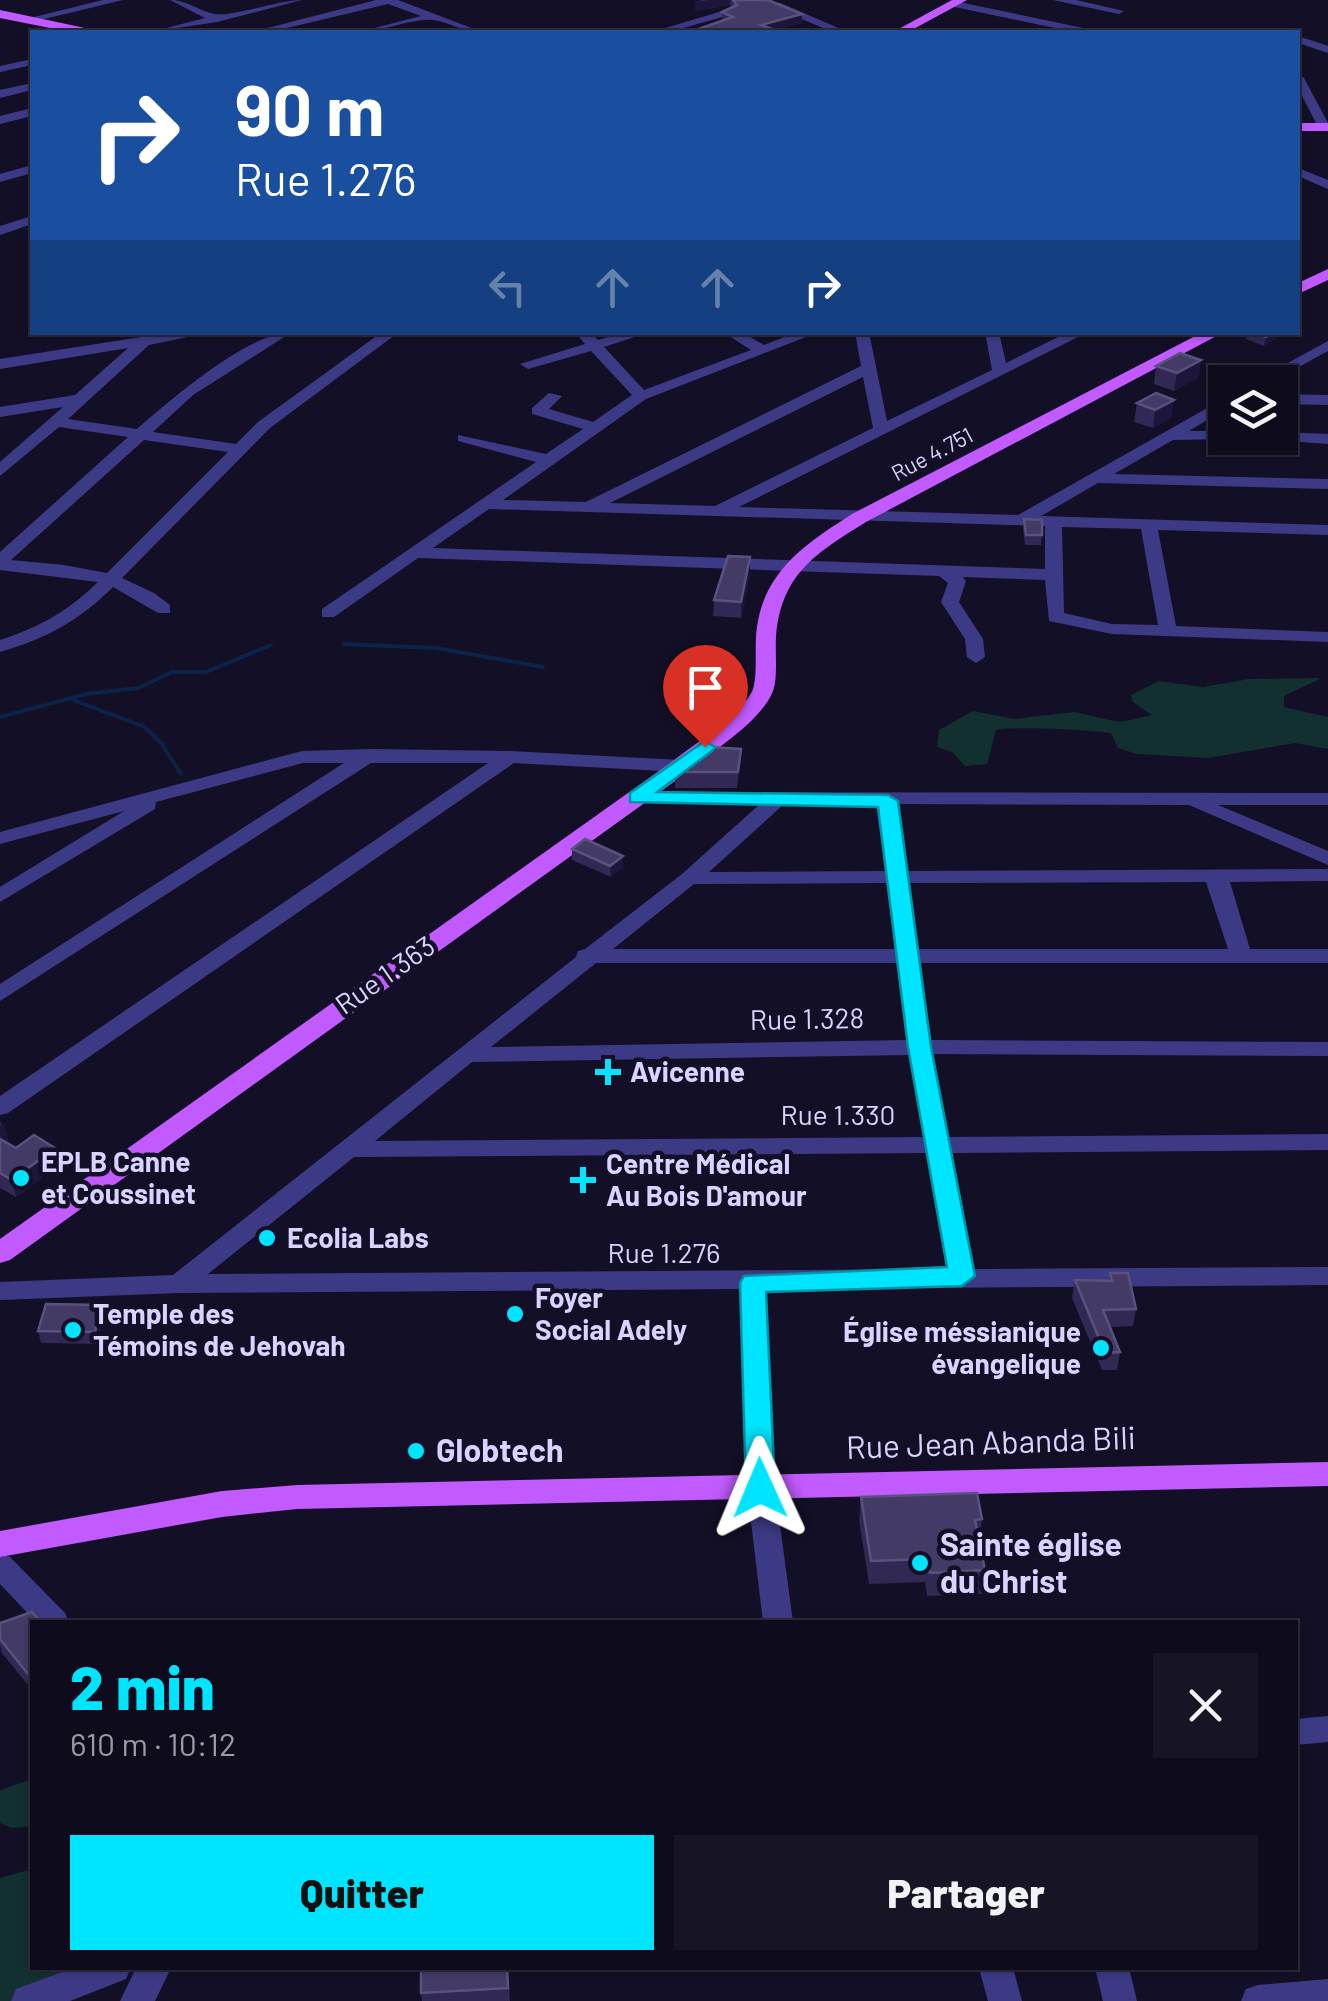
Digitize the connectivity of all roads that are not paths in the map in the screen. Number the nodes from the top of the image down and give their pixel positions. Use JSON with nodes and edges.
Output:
{"nodes":[{"id":1,"x":118,"y":0,"type":"edge"},
{"id":2,"x":175,"y":0,"type":"edge"},
{"id":3,"x":258,"y":0,"type":"edge"},
{"id":4,"x":297,"y":0,"type":"edge"},
{"id":5,"x":389,"y":0,"type":"edge"},
{"id":6,"x":1058,"y":0,"type":"edge"},
{"id":7,"x":765,"y":1,"type":"edge"},
{"id":8,"x":958,"y":2,"type":"edge"},
{"id":9,"x":271,"y":6,"type":"junction"},
{"id":10,"x":1119,"y":11,"type":"dead end"},
{"id":11,"x":729,"y":12,"type":"edge"},
{"id":12,"x":0,"y":16,"type":"edge"},
{"id":13,"x":431,"y":16,"type":"junction"},
{"id":14,"x":36,"y":18,"type":"junction"},
{"id":15,"x":217,"y":19,"type":"junction"},
{"id":16,"x":1307,"y":20,"type":"dead end"},
{"id":17,"x":61,"y":30,"type":"edge"},
{"id":18,"x":78,"y":30,"type":"edge"},
{"id":19,"x":165,"y":30,"type":"edge"},
{"id":20,"x":266,"y":30,"type":"edge"},
{"id":21,"x":372,"y":30,"type":"edge"},
{"id":22,"x":426,"y":30,"type":"edge"},
{"id":23,"x":470,"y":30,"type":"edge"},
{"id":24,"x":665,"y":30,"type":"edge"},
{"id":25,"x":837,"y":30,"type":"edge"},
{"id":26,"x":903,"y":30,"type":"edge"},
{"id":27,"x":1064,"y":30,"type":"edge"},
{"id":28,"x":1300,"y":30,"type":"edge"},
{"id":29,"x":1300,"y":38,"type":"edge"},
{"id":30,"x":1328,"y":50,"type":"edge"},
{"id":31,"x":30,"y":62,"type":"edge"},
{"id":32,"x":0,"y":69,"type":"edge"},
{"id":33,"x":1300,"y":83,"type":"edge"},
{"id":34,"x":30,"y":87,"type":"edge"},
{"id":35,"x":0,"y":94,"type":"edge"},
{"id":36,"x":30,"y":113,"type":"edge"},
{"id":37,"x":5,"y":119,"type":"edge"},
{"id":38,"x":1317,"y":129,"type":"edge"},
{"id":39,"x":30,"y":130,"type":"edge"},
{"id":40,"x":30,"y":170,"type":"edge"},
{"id":41,"x":1300,"y":173,"type":"edge"},
{"id":42,"x":0,"y":178,"type":"edge"},
{"id":43,"x":1328,"y":185,"type":"edge"},
{"id":44,"x":30,"y":221,"type":"edge"},
{"id":45,"x":0,"y":231,"type":"edge"},
{"id":46,"x":1328,"y":274,"type":"edge"},
{"id":47,"x":1300,"y":288,"type":"edge"},
{"id":48,"x":191,"y":335,"type":"edge"},
{"id":49,"x":280,"y":335,"type":"edge"},
{"id":50,"x":388,"y":335,"type":"edge"},
{"id":51,"x":585,"y":335,"type":"edge"},
{"id":52,"x":635,"y":335,"type":"edge"},
{"id":53,"x":736,"y":335,"type":"edge"},
{"id":54,"x":805,"y":335,"type":"edge"},
{"id":55,"x":863,"y":335,"type":"edge"},
{"id":56,"x":993,"y":335,"type":"edge"},
{"id":57,"x":1075,"y":335,"type":"edge"},
{"id":58,"x":1210,"y":335,"type":"edge"},
{"id":59,"x":143,"y":343,"type":"junction"},
{"id":60,"x":1328,"y":345,"type":"edge"},
{"id":61,"x":598,"y":348,"type":"junction"},
{"id":62,"x":765,"y":351,"type":"junction"},
{"id":63,"x":1302,"y":360,"type":"junction"},
{"id":64,"x":1328,"y":361,"type":"edge"},
{"id":65,"x":0,"y":364,"type":"edge"},
{"id":66,"x":528,"y":364,"type":"dead end"},
{"id":67,"x":1293,"y":365,"type":"edge"},
{"id":68,"x":869,"y":368,"type":"junction"},
{"id":69,"x":1000,"y":371,"type":"junction"},
{"id":70,"x":554,"y":396,"type":"dead end"},
{"id":71,"x":640,"y":396,"type":"junction"},
{"id":72,"x":82,"y":399,"type":"junction"},
{"id":73,"x":1298,"y":399,"type":"edge"},
{"id":74,"x":1328,"y":400,"type":"edge"},
{"id":75,"x":0,"y":412,"type":"edge"},
{"id":76,"x":1208,"y":412,"type":"edge"},
{"id":77,"x":58,"y":422,"type":"junction"},
{"id":78,"x":593,"y":428,"type":"junction"},
{"id":79,"x":881,"y":429,"type":"junction"},
{"id":80,"x":139,"y":434,"type":"junction"},
{"id":81,"x":1171,"y":434,"type":"junction"},
{"id":82,"x":1208,"y":435,"type":"edge"},
{"id":83,"x":464,"y":438,"type":"dead end"},
{"id":84,"x":1298,"y":438,"type":"edge"},
{"id":85,"x":1328,"y":439,"type":"edge"},
{"id":86,"x":238,"y":448,"type":"junction"},
{"id":87,"x":544,"y":460,"type":"junction"},
{"id":88,"x":0,"y":471,"type":"edge"},
{"id":89,"x":1095,"y":478,"type":"junction"},
{"id":90,"x":1328,"y":484,"type":"edge"},
{"id":91,"x":485,"y":504,"type":"junction"},
{"id":92,"x":586,"y":509,"type":"junction"},
{"id":93,"x":718,"y":511,"type":"junction"},
{"id":94,"x":859,"y":518,"type":"junction"},
{"id":95,"x":1022,"y":520,"type":"junction"},
{"id":96,"x":1053,"y":522,"type":"junction"},
{"id":97,"x":1148,"y":525,"type":"junction"},
{"id":98,"x":1328,"y":530,"type":"edge"},
{"id":99,"x":418,"y":553,"type":"junction"},
{"id":100,"x":0,"y":563,"type":"edge"},
{"id":101,"x":794,"y":564,"type":"junction"},
{"id":102,"x":940,"y":569,"type":"junction"},
{"id":103,"x":1054,"y":576,"type":"junction"},
{"id":104,"x":109,"y":579,"type":"junction"},
{"id":105,"x":164,"y":609,"type":"dead end"},
{"id":106,"x":328,"y":613,"type":"dead end"},
{"id":107,"x":1168,"y":631,"type":"junction"},
{"id":108,"x":1328,"y":637,"type":"edge"},
{"id":109,"x":0,"y":646,"type":"edge"},
{"id":110,"x":976,"y":657,"type":"dead end"},
{"id":111,"x":763,"y":690,"type":"joint"},
{"id":112,"x":370,"y":755,"type":"junction"},
{"id":113,"x":510,"y":757,"type":"junction"},
{"id":114,"x":680,"y":766,"type":"junction"},
{"id":115,"x":168,"y":793,"type":"junction"},
{"id":116,"x":637,"y":798,"type":"junction"},
{"id":117,"x":1328,"y":799,"type":"edge"},
{"id":118,"x":777,"y":800,"type":"junction"},
{"id":119,"x":1192,"y":800,"type":"junction"},
{"id":120,"x":888,"y":801,"type":"junction"},
{"id":121,"x":0,"y":838,"type":"edge"},
{"id":122,"x":1328,"y":859,"type":"edge"},
{"id":123,"x":1328,"y":875,"type":"edge"},
{"id":124,"x":898,"y":876,"type":"junction"},
{"id":125,"x":1213,"y":877,"type":"junction"},
{"id":126,"x":689,"y":878,"type":"junction"},
{"id":127,"x":0,"y":896,"type":"edge"},
{"id":128,"x":1240,"y":954,"type":"junction"},
{"id":129,"x":586,"y":956,"type":"junction"},
{"id":130,"x":1328,"y":956,"type":"edge"},
{"id":131,"x":907,"y":957,"type":"junction"},
{"id":132,"x":0,"y":994,"type":"edge"},
{"id":133,"x":920,"y":1047,"type":"junction"},
{"id":134,"x":1328,"y":1049,"type":"edge"},
{"id":135,"x":466,"y":1054,"type":"junction"},
{"id":136,"x":0,"y":1106,"type":"edge"},
{"id":137,"x":1328,"y":1142,"type":"edge"},
{"id":138,"x":936,"y":1144,"type":"junction"},
{"id":139,"x":348,"y":1148,"type":"junction"},
{"id":140,"x":0,"y":1253,"type":"edge"},
{"id":141,"x":962,"y":1276,"type":"junction"},
{"id":142,"x":1328,"y":1276,"type":"edge"},
{"id":143,"x":753,"y":1283,"type":"junction"},
{"id":144,"x":179,"y":1284,"type":"junction"},
{"id":145,"x":0,"y":1291,"type":"edge"},
{"id":146,"x":1328,"y":1474,"type":"edge"},
{"id":147,"x":760,"y":1488,"type":"junction"},
{"id":148,"x":0,"y":1544,"type":"edge"},
{"id":149,"x":0,"y":1566,"type":"edge"},
{"id":150,"x":52,"y":1620,"type":"edge"},
{"id":151,"x":778,"y":1620,"type":"edge"},
{"id":152,"x":1328,"y":1729,"type":"edge"},
{"id":153,"x":1298,"y":1732,"type":"edge"},
{"id":154,"x":109,"y":1970,"type":"edge"},
{"id":155,"x":153,"y":1970,"type":"edge"},
{"id":156,"x":997,"y":1970,"type":"edge"},
{"id":157,"x":1112,"y":1970,"type":"edge"},
{"id":158,"x":1328,"y":1995,"type":"edge"},
{"id":159,"x":28,"y":2001,"type":"edge"},
{"id":160,"x":138,"y":2001,"type":"edge"},
{"id":161,"x":1005,"y":2001,"type":"edge"},
{"id":162,"x":1120,"y":2001,"type":"edge"},
{"id":163,"x":1258,"y":2001,"type":"edge"}],
"edges":[{"from":1,"to":14,"type":"street"},
{"from":2,"to":15,"type":"street"},
{"from":3,"to":9,"type":"street"},
{"from":4,"to":9,"type":"street"},
{"from":5,"to":13,"type":"street"},
{"from":5,"to":20,"type":"street"},
{"from":6,"to":10,"type":"street"},
{"from":7,"to":25,"type":"street"},
{"from":8,"to":26,"type":"main road"},
{"from":8,"to":27,"type":"street"},
{"from":9,"to":15,"type":"street"},
{"from":11,"to":24,"type":"street"},
{"from":12,"to":14,"type":"main road"},
{"from":12,"to":17,"type":"main road"},
{"from":13,"to":21,"type":"street"},
{"from":13,"to":22,"type":"street"},
{"from":13,"to":23,"type":"street"},
{"from":14,"to":18,"type":"main road"},
{"from":15,"to":19,"type":"street"},
{"from":16,"to":28,"type":"street"},
{"from":29,"to":30,"type":"street"},
{"from":31,"to":32,"type":"street"},
{"from":33,"to":38,"type":"street"},
{"from":34,"to":35,"type":"street"},
{"from":36,"to":37,"type":"street"},
{"from":37,"to":39,"type":"street"},
{"from":40,"to":42,"type":"street"},
{"from":41,"to":43,"type":"street"},
{"from":44,"to":45,"type":"street"},
{"from":46,"to":47,"type":"main road"},
{"from":48,"to":59,"type":"street"},
{"from":49,"to":80,"type":"street"},
{"from":50,"to":86,"type":"street"},
{"from":51,"to":61,"type":"street"},
{"from":52,"to":61,"type":"street"},
{"from":53,"to":62,"type":"street"},
{"from":54,"to":62,"type":"street"},
{"from":55,"to":68,"type":"street"},
{"from":56,"to":69,"type":"street"},
{"from":57,"to":69,"type":"street"},
{"from":58,"to":94,"type":"main road","name":"Rue 4.751"},
{"from":59,"to":65,"type":"street"},
{"from":59,"to":72,"type":"street"},
{"from":60,"to":63,"type":"street"},
{"from":61,"to":66,"type":"street"},
{"from":61,"to":71,"type":"street"},
{"from":62,"to":71,"type":"street"},
{"from":63,"to":64,"type":"street"},
{"from":63,"to":67,"type":"street"},
{"from":68,"to":79,"type":"street"},
{"from":68,"to":92,"type":"street"},
{"from":69,"to":79,"type":"street"},
{"from":70,"to":78,"type":"street"},
{"from":71,"to":78,"type":"street"},
{"from":72,"to":75,"type":"street"},
{"from":72,"to":77,"type":"street"},
{"from":73,"to":74,"type":"street"},
{"from":76,"to":81,"type":"street"},
{"from":77,"to":80,"type":"street"},
{"from":77,"to":88,"type":"street"},
{"from":78,"to":87,"type":"street"},
{"from":79,"to":93,"type":"street"},
{"from":80,"to":86,"type":"street"},
{"from":80,"to":100,"type":"street"},
{"from":81,"to":82,"type":"street"},
{"from":81,"to":89,"type":"street"},
{"from":83,"to":87,"type":"street"},
{"from":84,"to":85,"type":"street"},
{"from":86,"to":104,"type":"street"},
{"from":87,"to":91,"type":"street"},
{"from":89,"to":90,"type":"street"},
{"from":89,"to":95,"type":"street"},
{"from":91,"to":92,"type":"street"},
{"from":91,"to":99,"type":"street"},
{"from":92,"to":93,"type":"street"},
{"from":93,"to":94,"type":"street"},
{"from":94,"to":95,"type":"street"},
{"from":94,"to":101,"type":"main road","name":"Rue 4.751"},
{"from":95,"to":96,"type":"street"},
{"from":96,"to":97,"type":"street"},
{"from":96,"to":103,"type":"street"},
{"from":97,"to":98,"type":"street"},
{"from":97,"to":107,"type":"street"},
{"from":99,"to":101,"type":"street"},
{"from":99,"to":106,"type":"street"},
{"from":100,"to":104,"type":"street"},
{"from":101,"to":102,"type":"street"},
{"from":101,"to":111,"type":"main road","name":"Rue 4.751"},
{"from":102,"to":103,"type":"street"},
{"from":102,"to":110,"type":"street"},
{"from":103,"to":107,"type":"street"},
{"from":104,"to":105,"type":"street"},
{"from":104,"to":109,"type":"street"},
{"from":107,"to":108,"type":"street"},
{"from":111,"to":114,"type":"main road","name":"Rue 1.363"},
{"from":112,"to":113,"type":"street"},
{"from":112,"to":115,"type":"street"},
{"from":112,"to":132,"type":"street"},
{"from":113,"to":114,"type":"street"},
{"from":113,"to":136,"type":"street"},
{"from":114,"to":116,"type":"main road","name":"Rue 1.363"},
{"from":115,"to":121,"type":"street"},
{"from":115,"to":127,"type":"street"},
{"from":116,"to":118,"type":"street"},
{"from":116,"to":140,"type":"main road","name":"Rue 1.363"},
{"from":117,"to":119,"type":"street"},
{"from":118,"to":120,"type":"street"},
{"from":118,"to":126,"type":"street"},
{"from":119,"to":120,"type":"street"},
{"from":119,"to":122,"type":"street"},
{"from":120,"to":124,"type":"street"},
{"from":123,"to":125,"type":"street"},
{"from":124,"to":125,"type":"street"},
{"from":124,"to":126,"type":"street"},
{"from":124,"to":131,"type":"street"},
{"from":125,"to":128,"type":"street"},
{"from":126,"to":129,"type":"street"},
{"from":128,"to":130,"type":"street"},
{"from":128,"to":131,"type":"street"},
{"from":129,"to":131,"type":"street"},
{"from":129,"to":135,"type":"street"},
{"from":131,"to":133,"type":"street"},
{"from":133,"to":134,"type":"street","name":"Rue 1.328"},
{"from":133,"to":135,"type":"street","name":"Rue 1.328"},
{"from":133,"to":138,"type":"street"},
{"from":135,"to":139,"type":"street"},
{"from":137,"to":138,"type":"street","name":"Rue 1.330"},
{"from":138,"to":139,"type":"street","name":"Rue 1.330"},
{"from":138,"to":141,"type":"street"},
{"from":139,"to":144,"type":"street"},
{"from":141,"to":142,"type":"street","name":"Rue 1.276"},
{"from":141,"to":143,"type":"street","name":"Rue 1.276"},
{"from":143,"to":144,"type":"street","name":"Rue 1.276"},
{"from":143,"to":147,"type":"street"},
{"from":144,"to":145,"type":"street","name":"Rue 1.276"},
{"from":146,"to":147,"type":"main road","name":"Rue Jean Abanda Bili"},
{"from":147,"to":148,"type":"main road","name":"Rue Jean Abanda Bili"},
{"from":147,"to":151,"type":"street"},
{"from":149,"to":150,"type":"street"},
{"from":152,"to":153,"type":"street"},
{"from":154,"to":159,"type":"street"},
{"from":155,"to":160,"type":"street"},
{"from":156,"to":161,"type":"street"},
{"from":157,"to":162,"type":"street"},
{"from":158,"to":163,"type":"street"}]}
